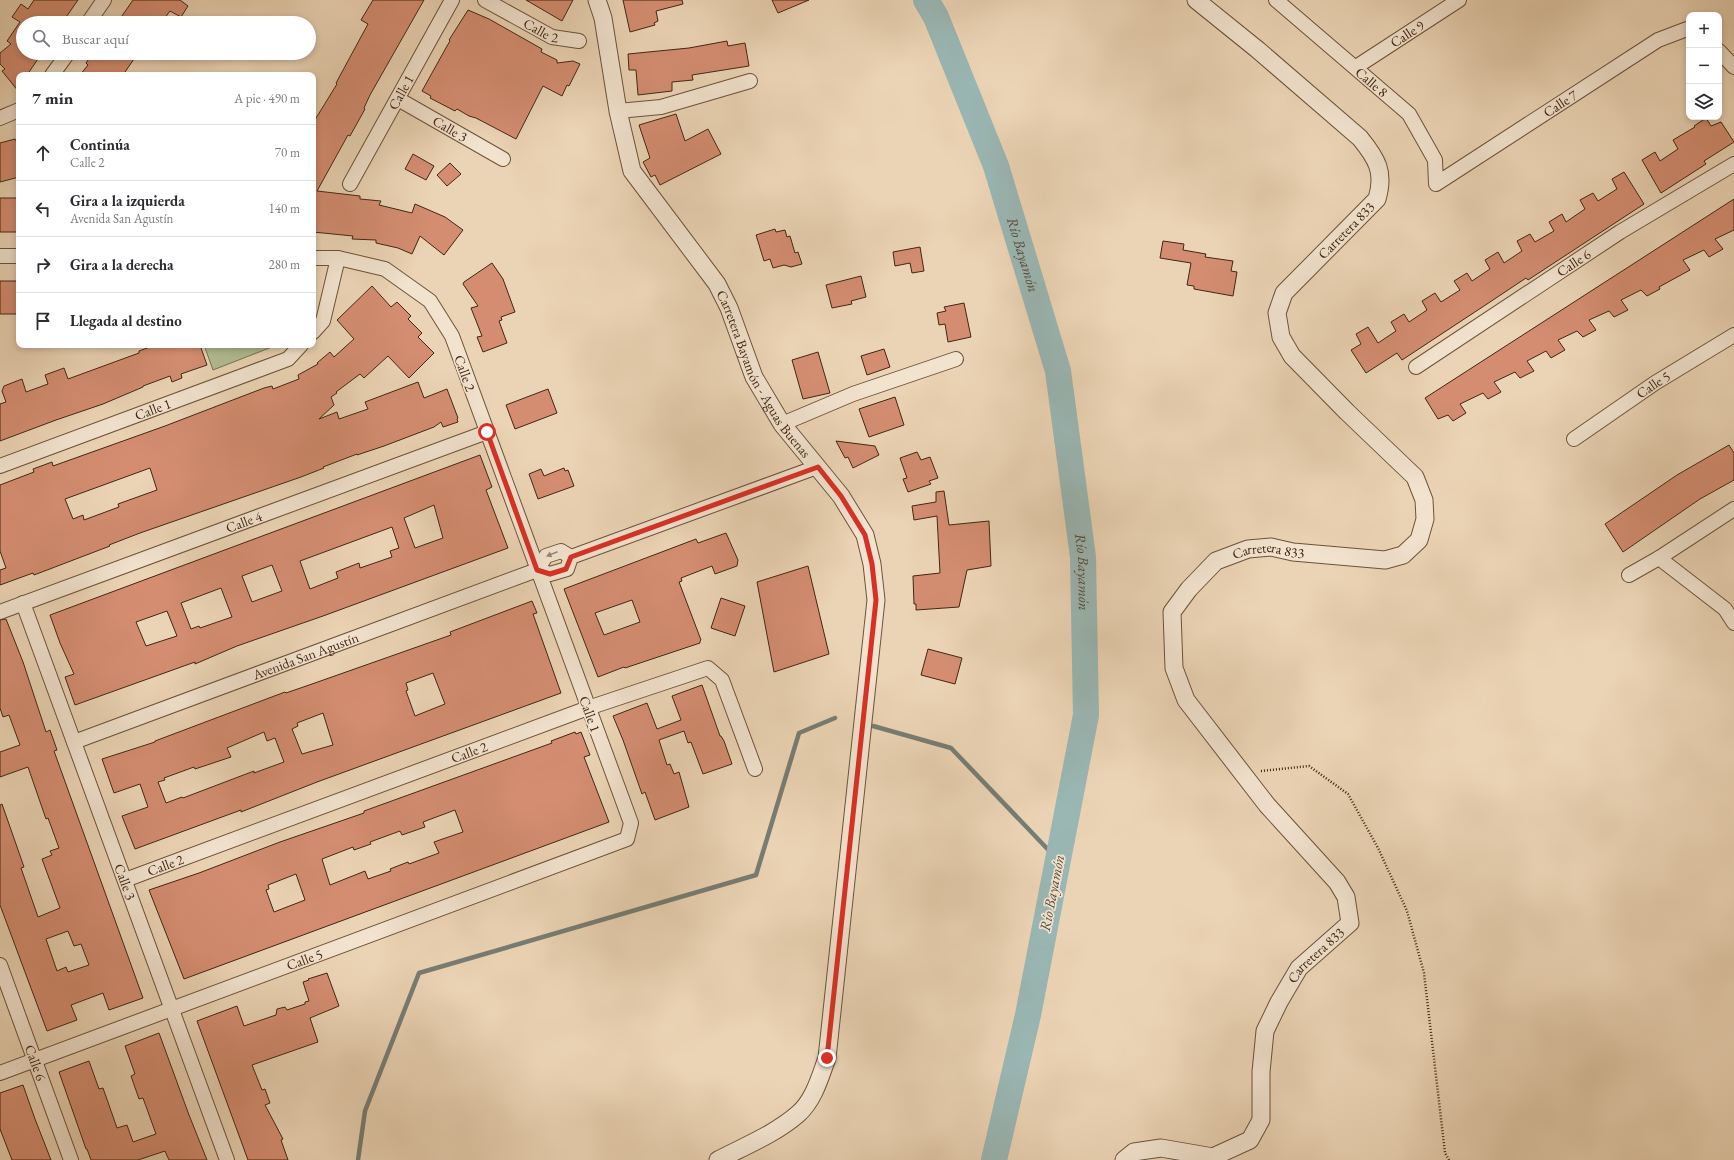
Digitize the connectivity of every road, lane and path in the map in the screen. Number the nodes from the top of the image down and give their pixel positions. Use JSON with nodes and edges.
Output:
{"nodes":[{"id":1,"x":104,"y":0,"type":"edge"},
{"id":2,"x":452,"y":0,"type":"edge"},
{"id":3,"x":485,"y":0,"type":"edge"},
{"id":4,"x":596,"y":0,"type":"edge"},
{"id":5,"x":1196,"y":0,"type":"edge"},
{"id":6,"x":1276,"y":0,"type":"edge"},
{"id":7,"x":1459,"y":0,"type":"edge"},
{"id":8,"x":93,"y":16,"type":"edge"},
{"id":9,"x":1686,"y":30,"type":"edge"},
{"id":10,"x":579,"y":41,"type":"dead end"},
{"id":11,"x":1722,"y":54,"type":"edge"},
{"id":12,"x":63,"y":60,"type":"edge"},
{"id":13,"x":1356,"y":67,"type":"junction"},
{"id":14,"x":1734,"y":67,"type":"edge"},
{"id":15,"x":54,"y":72,"type":"edge"},
{"id":16,"x":750,"y":81,"type":"dead end"},
{"id":17,"x":398,"y":98,"type":"junction"},
{"id":18,"x":16,"y":111,"type":"edge"},
{"id":19,"x":618,"y":111,"type":"junction"},
{"id":20,"x":0,"y":118,"type":"edge"},
{"id":21,"x":503,"y":159,"type":"dead end"},
{"id":22,"x":1734,"y":164,"type":"edge"},
{"id":23,"x":350,"y":184,"type":"dead end"},
{"id":24,"x":1436,"y":184,"type":"joint"},
{"id":25,"x":0,"y":256,"type":"edge"},
{"id":26,"x":16,"y":256,"type":"edge"},
{"id":27,"x":316,"y":258,"type":"edge"},
{"id":28,"x":338,"y":258,"type":"junction"},
{"id":29,"x":316,"y":329,"type":"edge"},
{"id":30,"x":1734,"y":335,"type":"edge"},
{"id":31,"x":298,"y":348,"type":"edge"},
{"id":32,"x":956,"y":359,"type":"dead end"},
{"id":33,"x":1416,"y":367,"type":"dead end"},
{"id":34,"x":782,"y":424,"type":"junction"},
{"id":35,"x":487,"y":432,"type":"junction"},
{"id":36,"x":1574,"y":439,"type":"dead end"},
{"id":37,"x":0,"y":466,"type":"edge"},
{"id":38,"x":818,"y":467,"type":"junction"},
{"id":39,"x":1734,"y":509,"type":"edge"},
{"id":40,"x":1659,"y":558,"type":"junction"},
{"id":41,"x":537,"y":570,"type":"junction"},
{"id":42,"x":1629,"y":575,"type":"dead end"},
{"id":43,"x":23,"y":603,"type":"junction"},
{"id":44,"x":0,"y":612,"type":"edge"},
{"id":45,"x":1734,"y":623,"type":"edge"},
{"id":46,"x":588,"y":708,"type":"junction"},
{"id":47,"x":74,"y":742,"type":"junction"},
{"id":48,"x":755,"y":769,"type":"dead end"},
{"id":49,"x":1242,"y":773,"type":"junction"},
{"id":50,"x":609,"y":846,"type":"joint"},
{"id":51,"x":125,"y":880,"type":"junction"},
{"id":52,"x":0,"y":965,"type":"edge"},
{"id":53,"x":172,"y":1009,"type":"junction"},
{"id":54,"x":35,"y":1061,"type":"junction"},
{"id":55,"x":0,"y":1073,"type":"edge"},
{"id":56,"x":71,"y":1160,"type":"edge"},
{"id":57,"x":227,"y":1160,"type":"edge"},
{"id":58,"x":718,"y":1160,"type":"edge"},
{"id":59,"x":1124,"y":1160,"type":"edge"},
{"id":60,"x":1449,"y":1160,"type":"edge"}],
"edges":[{"from":1,"to":8,"type":"street"},
{"from":2,"to":17,"type":"street","name":"Calle 1"},
{"from":3,"to":10,"type":"street","name":"Calle 2"},
{"from":4,"to":19,"type":"street","name":"Carretera Bayamón - Aguas Buenas"},
{"from":5,"to":49,"type":"street","name":"Carretera 833"},
{"from":6,"to":13,"type":"street","name":"Calle 8"},
{"from":7,"to":13,"type":"street","name":"Calle 9"},
{"from":9,"to":24,"type":"street","name":"Calle 7"},
{"from":11,"to":14,"type":"street"},
{"from":12,"to":15,"type":"street"},
{"from":13,"to":24,"type":"street","name":"Calle 8"},
{"from":16,"to":19,"type":"street"},
{"from":17,"to":21,"type":"street","name":"Calle 3"},
{"from":17,"to":23,"type":"street","name":"Calle 1"},
{"from":18,"to":20,"type":"street"},
{"from":19,"to":34,"type":"street","name":"Carretera Bayamón - Aguas Buenas"},
{"from":22,"to":33,"type":"street","name":"Calle 6"},
{"from":25,"to":26,"type":"street"},
{"from":27,"to":28,"type":"street","name":"Calle 2"},
{"from":28,"to":29,"type":"street"},
{"from":28,"to":35,"type":"street","name":"Calle 2"},
{"from":30,"to":36,"type":"street","name":"Calle 5"},
{"from":31,"to":37,"type":"street","name":"Calle 1"},
{"from":32,"to":34,"type":"street"},
{"from":34,"to":38,"type":"street","name":"Carretera Bayamón - Aguas Buenas"},
{"from":35,"to":41,"type":"street","name":"Calle 2"},
{"from":35,"to":43,"type":"street","name":"Calle 4"},
{"from":38,"to":41,"type":"street","name":"Avenida San Agustín"},
{"from":38,"to":58,"type":"street","name":"Carretera Bayamón - Aguas Buenas"},
{"from":39,"to":40,"type":"street"},
{"from":40,"to":42,"type":"street"},
{"from":40,"to":45,"type":"street"},
{"from":41,"to":46,"type":"street","name":"Calle 1"},
{"from":41,"to":47,"type":"street","name":"Avenida San Agustín"},
{"from":43,"to":44,"type":"street","name":"Calle 4"},
{"from":43,"to":47,"type":"street","name":"Calle 3"},
{"from":46,"to":48,"type":"street","name":"Calle 2"},
{"from":46,"to":50,"type":"street","name":"Calle 1"},
{"from":46,"to":51,"type":"street","name":"Calle 2"},
{"from":47,"to":51,"type":"street","name":"Calle 3"},
{"from":49,"to":59,"type":"street","name":"Carretera 833"},
{"from":49,"to":60,"type":"path"},
{"from":50,"to":53,"type":"street","name":"Calle 5"},
{"from":51,"to":53,"type":"street","name":"Calle 3"},
{"from":52,"to":54,"type":"street","name":"Calle 6"},
{"from":53,"to":54,"type":"street","name":"Calle 5"},
{"from":53,"to":57,"type":"street","name":"Calle 3"},
{"from":54,"to":55,"type":"street","name":"Calle 5"},
{"from":54,"to":56,"type":"street","name":"Calle 6"}]}
